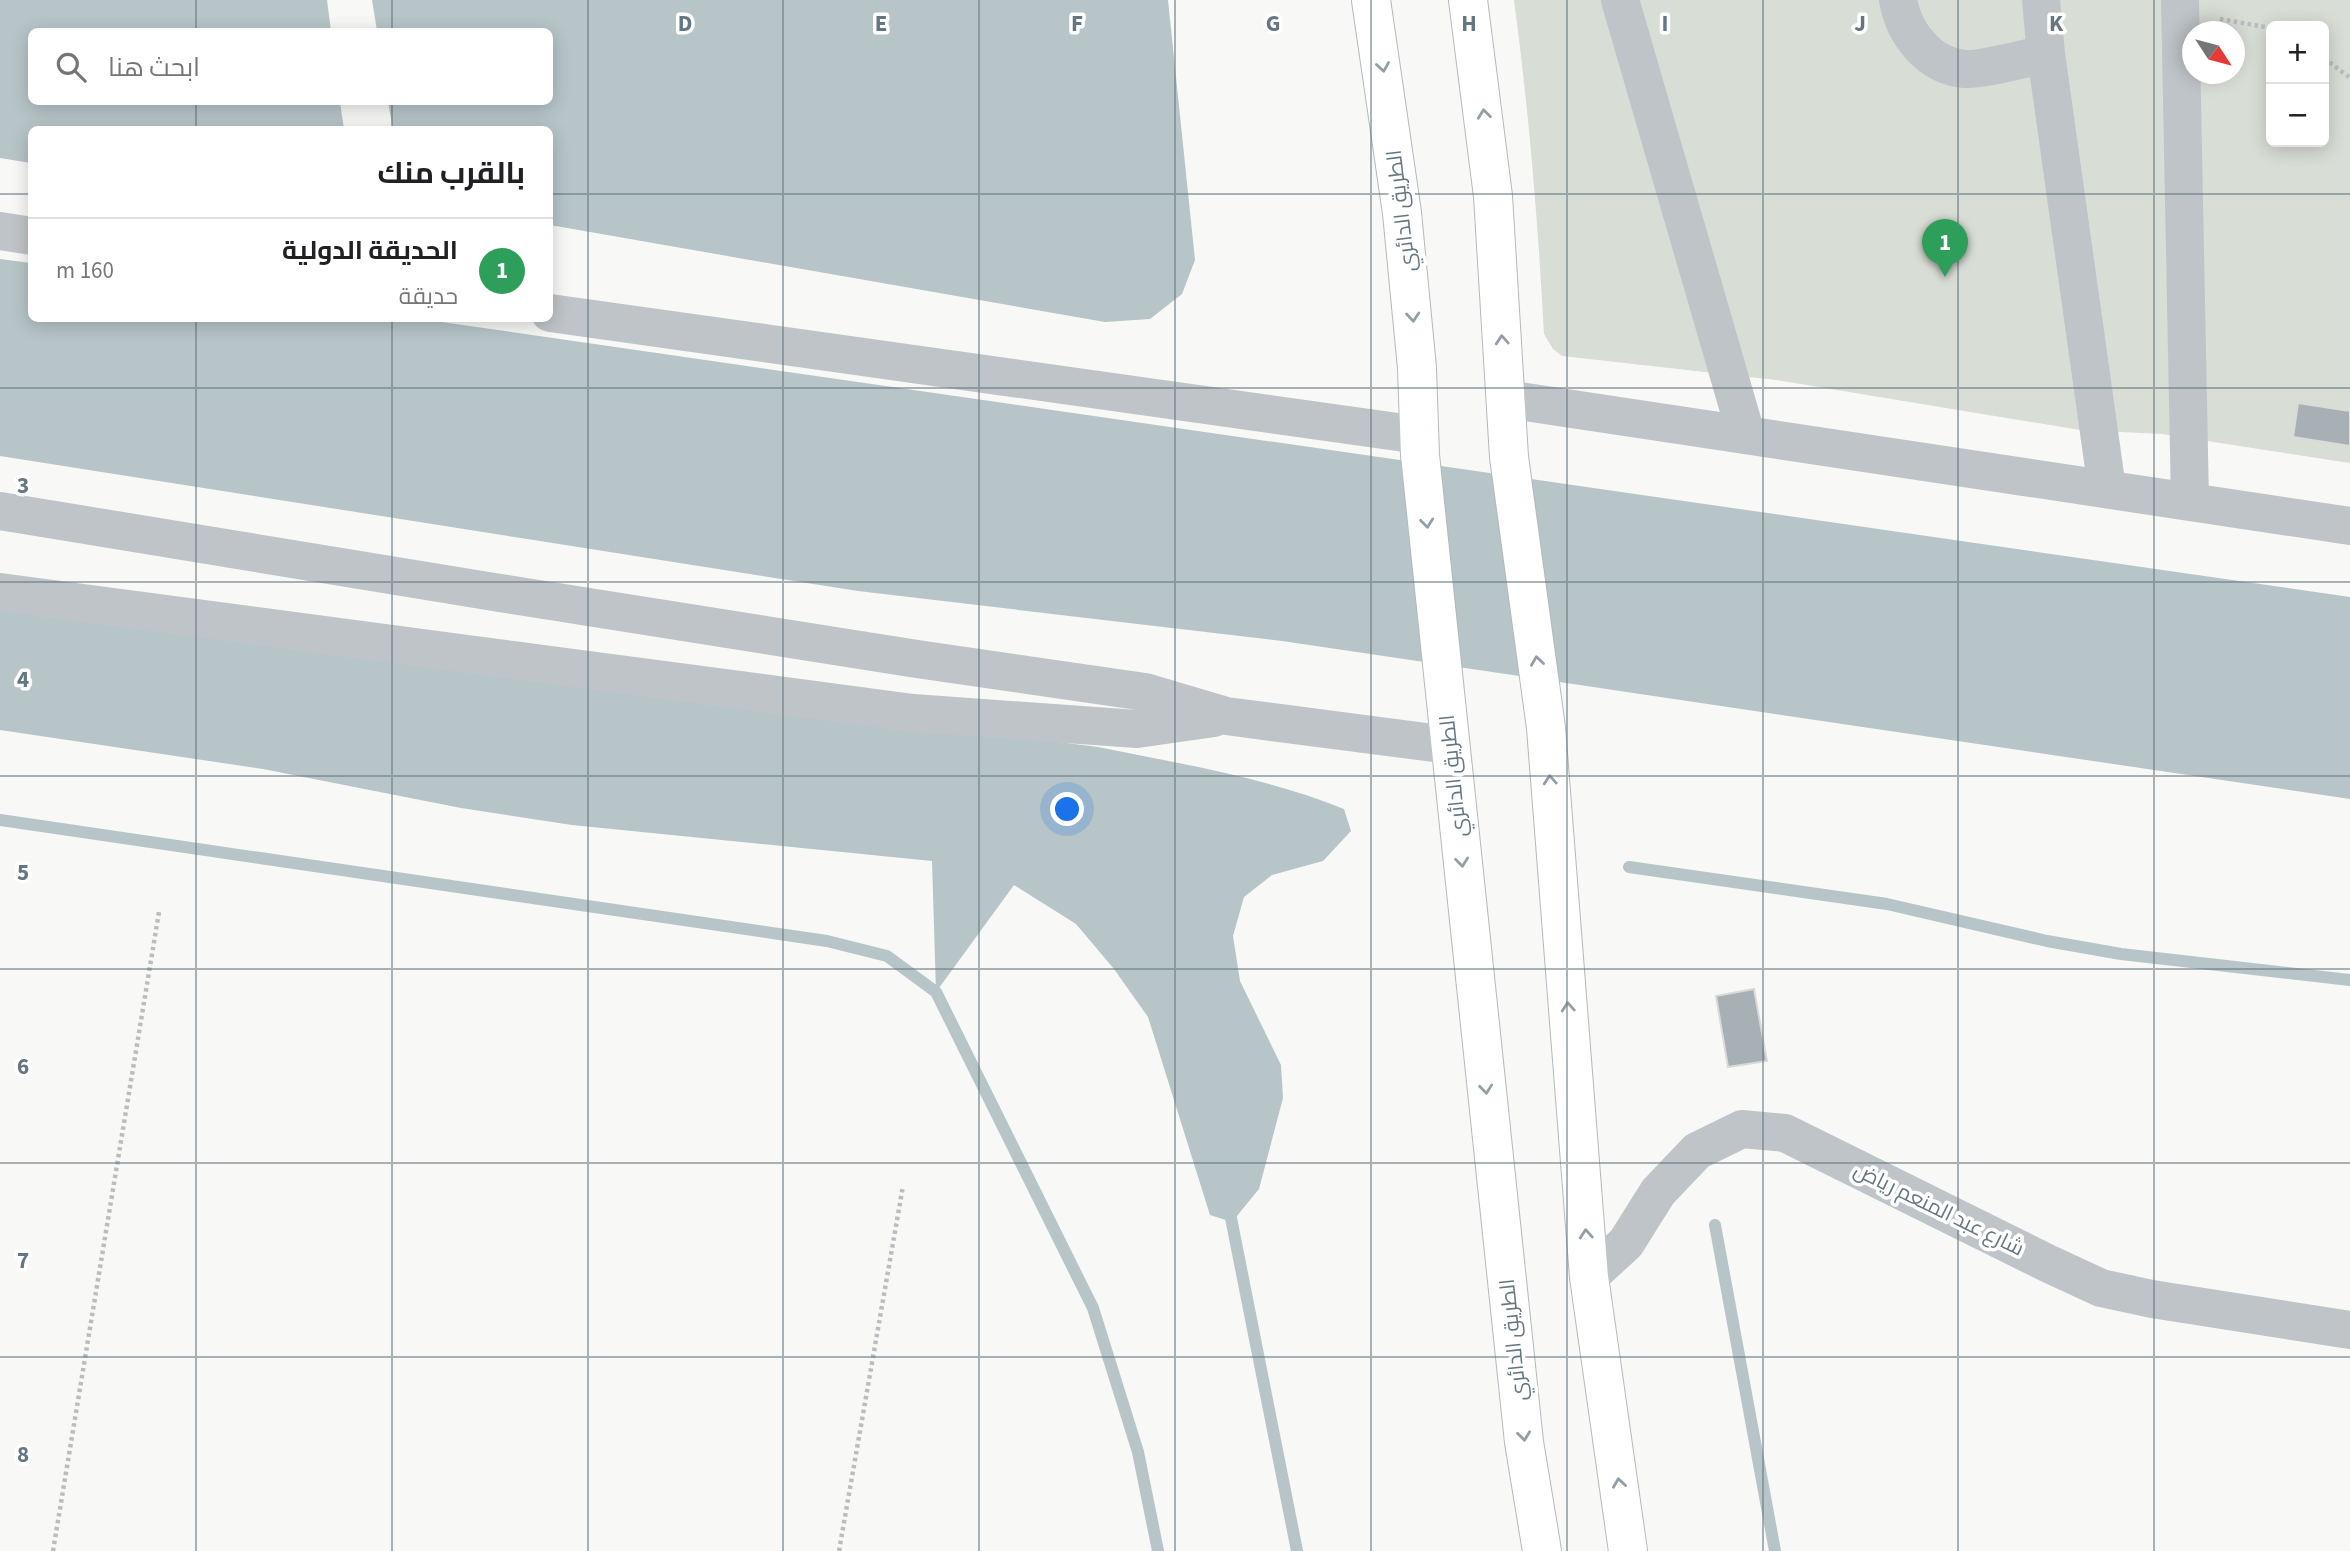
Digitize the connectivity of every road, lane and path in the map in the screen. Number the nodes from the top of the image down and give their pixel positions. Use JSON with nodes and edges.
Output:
{"nodes":[{"id":1,"x":1371,"y":0,"type":"edge"},
{"id":2,"x":1468,"y":0,"type":"edge"},
{"id":3,"x":1620,"y":0,"type":"edge"},
{"id":4,"x":1898,"y":0,"type":"edge"},
{"id":5,"x":2041,"y":0,"type":"edge"},
{"id":6,"x":2181,"y":7,"type":"edge"},
{"id":7,"x":2266,"y":27,"type":"edge"},
{"id":8,"x":2046,"y":54,"type":"junction"},
{"id":9,"x":2329,"y":62,"type":"edge"},
{"id":10,"x":2350,"y":78,"type":"edge"},
{"id":11,"x":0,"y":231,"type":"edge"},
{"id":12,"x":28,"y":235,"type":"edge"},
{"id":13,"x":553,"y":313,"type":"edge"},
{"id":14,"x":1506,"y":399,"type":"junction"},
{"id":15,"x":1746,"y":434,"type":"junction"},
{"id":16,"x":1420,"y":445,"type":"junction"},
{"id":17,"x":2107,"y":489,"type":"junction"},
{"id":18,"x":2190,"y":502,"type":"junction"},
{"id":19,"x":0,"y":510,"type":"edge"},
{"id":20,"x":2350,"y":526,"type":"edge"},
{"id":21,"x":0,"y":592,"type":"edge"},
{"id":22,"x":1226,"y":716,"type":"junction"},
{"id":23,"x":1449,"y":733,"type":"junction"},
{"id":24,"x":159,"y":912,"type":"dead end"},
{"id":25,"x":903,"y":1186,"type":"dead end"},
{"id":26,"x":1589,"y":1277,"type":"junction"},
{"id":27,"x":2350,"y":1330,"type":"edge"},
{"id":28,"x":53,"y":1551,"type":"edge"},
{"id":29,"x":839,"y":1551,"type":"edge"},
{"id":30,"x":1542,"y":1551,"type":"edge"},
{"id":31,"x":1628,"y":1551,"type":"edge"}],
"edges":[{"from":1,"to":16,"type":"main road","name":"الطريق الدائري","one_way":true},
{"from":14,"to":2,"type":"main road","one_way":true},
{"from":3,"to":15,"type":"street"},
{"from":4,"to":8,"type":"street"},
{"from":5,"to":8,"type":"street"},
{"from":6,"to":7,"type":"path"},
{"from":6,"to":18,"type":"street"},
{"from":8,"to":17,"type":"street"},
{"from":9,"to":10,"type":"path"},
{"from":11,"to":12,"type":"street"},
{"from":13,"to":16,"type":"street"},
{"from":14,"to":15,"type":"street"},
{"from":26,"to":14,"type":"main road","one_way":true},
{"from":15,"to":17,"type":"street"},
{"from":16,"to":23,"type":"main road","name":"الطريق الدائري","one_way":true},
{"from":17,"to":18,"type":"street"},
{"from":18,"to":20,"type":"street"},
{"from":19,"to":22,"type":"street"},
{"from":21,"to":22,"type":"street"},
{"from":22,"to":23,"type":"street"},
{"from":23,"to":30,"type":"main road","name":"الطريق الدائري","one_way":true},
{"from":24,"to":28,"type":"path"},
{"from":25,"to":29,"type":"path"},
{"from":26,"to":27,"type":"street","name":"شارع عبد المنعم رياض"},
{"from":31,"to":26,"type":"main road","one_way":true}]}
